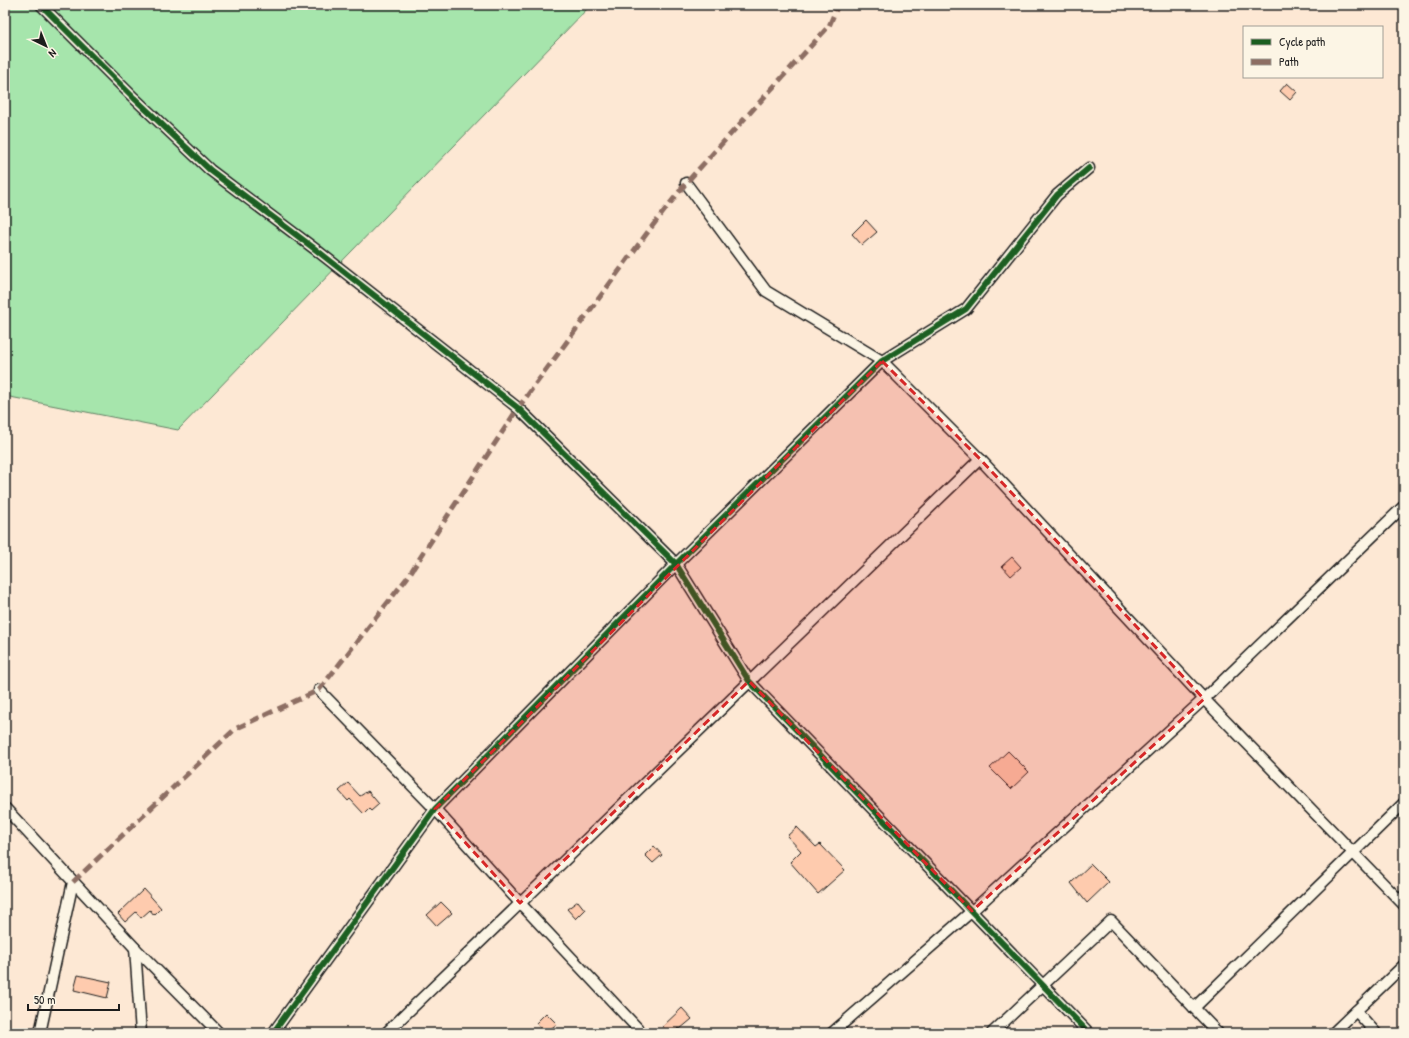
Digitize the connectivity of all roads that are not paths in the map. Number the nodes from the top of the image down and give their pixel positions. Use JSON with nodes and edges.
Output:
{"nodes":[{"id":1,"x":41,"y":5,"type":"edge"},
{"id":2,"x":1089,"y":168,"type":"dead end"},
{"id":3,"x":686,"y":183,"type":"dead end"},
{"id":4,"x":882,"y":361,"type":"junction"},
{"id":5,"x":980,"y":459,"type":"junction"},
{"id":6,"x":1404,"y":506,"type":"edge"},
{"id":7,"x":676,"y":564,"type":"junction"},
{"id":8,"x":749,"y":681,"type":"junction"},
{"id":9,"x":319,"y":690,"type":"dead end"},
{"id":10,"x":1204,"y":699,"type":"junction"},
{"id":11,"x":1404,"y":803,"type":"edge"},
{"id":12,"x":5,"y":808,"type":"edge"},
{"id":13,"x":435,"y":809,"type":"junction"},
{"id":14,"x":1353,"y":852,"type":"junction"},
{"id":15,"x":73,"y":882,"type":"junction"},
{"id":16,"x":520,"y":903,"type":"junction"},
{"id":17,"x":1404,"y":904,"type":"edge"},
{"id":18,"x":972,"y":911,"type":"junction"},
{"id":19,"x":135,"y":948,"type":"junction"},
{"id":20,"x":1404,"y":965,"type":"edge"},
{"id":21,"x":1043,"y":984,"type":"junction"},
{"id":22,"x":1194,"y":1008,"type":"junction"},
{"id":23,"x":1356,"y":1012,"type":"junction"},
{"id":24,"x":40,"y":1033,"type":"edge"},
{"id":25,"x":141,"y":1033,"type":"edge"},
{"id":26,"x":219,"y":1033,"type":"edge"},
{"id":27,"x":274,"y":1033,"type":"edge"},
{"id":28,"x":386,"y":1033,"type":"edge"},
{"id":29,"x":642,"y":1033,"type":"edge"},
{"id":30,"x":832,"y":1033,"type":"edge"},
{"id":31,"x":992,"y":1033,"type":"edge"},
{"id":32,"x":1089,"y":1033,"type":"edge"},
{"id":33,"x":1218,"y":1033,"type":"edge"},
{"id":34,"x":1333,"y":1033,"type":"edge"},
{"id":35,"x":1376,"y":1033,"type":"edge"}],
"edges":[{"from":1,"to":7,"type":"street"},
{"from":2,"to":4,"type":"street"},
{"from":3,"to":4,"type":"street"},
{"from":4,"to":5,"type":"street"},
{"from":4,"to":7,"type":"street"},
{"from":5,"to":8,"type":"street"},
{"from":5,"to":10,"type":"street"},
{"from":6,"to":10,"type":"street"},
{"from":7,"to":8,"type":"street"},
{"from":7,"to":13,"type":"street"},
{"from":8,"to":16,"type":"street"},
{"from":8,"to":18,"type":"street"},
{"from":9,"to":13,"type":"street"},
{"from":10,"to":14,"type":"street"},
{"from":10,"to":18,"type":"street"},
{"from":11,"to":14,"type":"street"},
{"from":12,"to":15,"type":"street"},
{"from":13,"to":16,"type":"street"},
{"from":13,"to":27,"type":"street"},
{"from":14,"to":17,"type":"street"},
{"from":14,"to":22,"type":"street"},
{"from":15,"to":19,"type":"street"},
{"from":15,"to":24,"type":"street"},
{"from":16,"to":28,"type":"street"},
{"from":16,"to":29,"type":"street"},
{"from":18,"to":21,"type":"street"},
{"from":18,"to":30,"type":"street"},
{"from":19,"to":25,"type":"street"},
{"from":19,"to":26,"type":"street"},
{"from":20,"to":23,"type":"street"},
{"from":21,"to":22,"type":"street"},
{"from":21,"to":31,"type":"street"},
{"from":21,"to":32,"type":"street"},
{"from":22,"to":33,"type":"street"},
{"from":23,"to":34,"type":"street"},
{"from":23,"to":35,"type":"street"}]}
